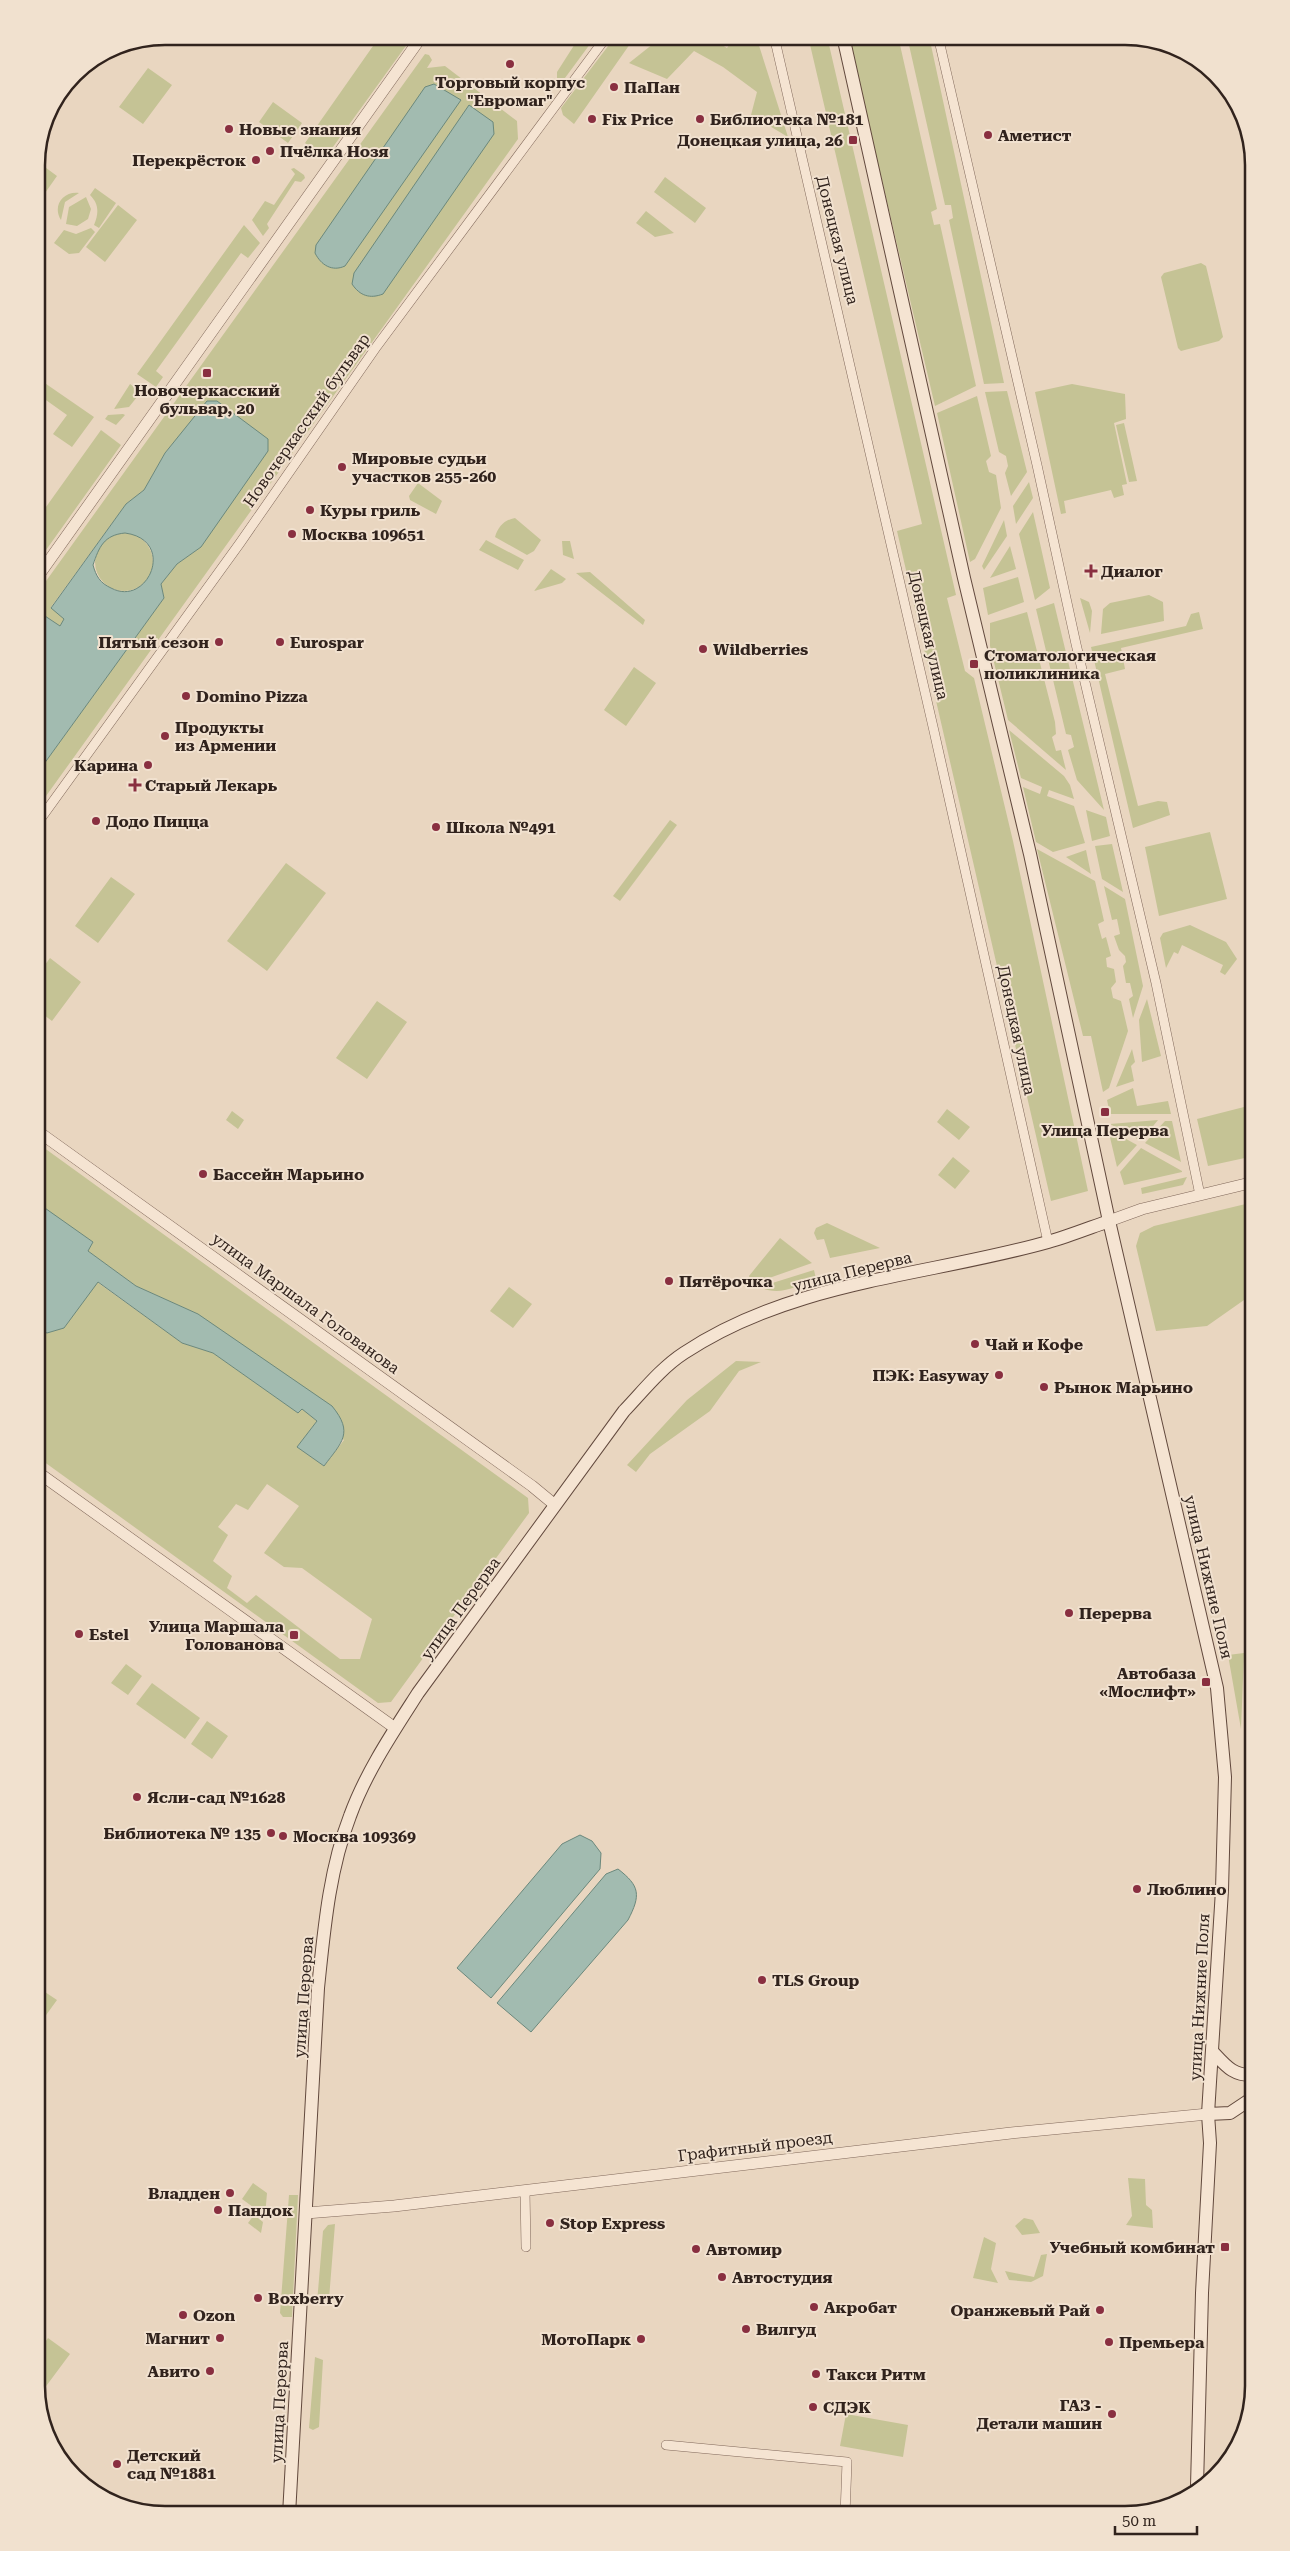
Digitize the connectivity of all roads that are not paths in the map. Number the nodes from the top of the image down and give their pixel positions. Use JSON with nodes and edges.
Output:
{"nodes":[{"id":1,"x":416,"y":45,"type":"edge"},
{"id":2,"x":600,"y":45,"type":"edge"},
{"id":3,"x":776,"y":45,"type":"edge"},
{"id":4,"x":845,"y":45,"type":"edge"},
{"id":5,"x":940,"y":45,"type":"edge"},
{"id":6,"x":45,"y":566,"type":"edge"},
{"id":7,"x":45,"y":813,"type":"edge"},
{"id":8,"x":45,"y":1136,"type":"edge"},
{"id":9,"x":1245,"y":1184,"type":"edge"},
{"id":10,"x":1200,"y":1195,"type":"junction"},
{"id":11,"x":1109,"y":1221,"type":"junction"},
{"id":12,"x":1048,"y":1242,"type":"junction"},
{"id":13,"x":45,"y":1477,"type":"edge"},
{"id":14,"x":555,"y":1505,"type":"junction"},
{"id":15,"x":395,"y":1728,"type":"junction"},
{"id":16,"x":1212,"y":2051,"type":"junction"},
{"id":17,"x":1245,"y":2075,"type":"edge"},
{"id":18,"x":1245,"y":2103,"type":"edge"},
{"id":19,"x":1208,"y":2114,"type":"junction"},
{"id":20,"x":525,"y":2191,"type":"junction"},
{"id":21,"x":306,"y":2213,"type":"junction"},
{"id":22,"x":526,"y":2247,"type":"dead end"},
{"id":23,"x":666,"y":2445,"type":"dead end"},
{"id":24,"x":1197,"y":2482,"type":"edge"},
{"id":25,"x":289,"y":2506,"type":"edge"},
{"id":26,"x":845,"y":2506,"type":"edge"}],
"edges":[{"from":1,"to":6,"type":"street"},
{"from":2,"to":7,"type":"street","name":"Новочеркасский бульвар"},
{"from":3,"to":12,"type":"street","name":"Донецкая улица"},
{"from":4,"to":11,"type":"main road"},
{"from":5,"to":10,"type":"street"},
{"from":8,"to":14,"type":"street","name":"улица Маршала Голованова"},
{"from":9,"to":10,"type":"street","name":"улица Перерва"},
{"from":10,"to":11,"type":"street","name":"улица Перерва"},
{"from":11,"to":12,"type":"main road","name":"улица Перерва"},
{"from":11,"to":16,"type":"main road","name":"улица Нижние Поля"},
{"from":12,"to":14,"type":"main road","name":"улица Перерва"},
{"from":13,"to":15,"type":"street"},
{"from":14,"to":15,"type":"main road","name":"улица Перерва"},
{"from":15,"to":21,"type":"main road","name":"улица Перерва"},
{"from":16,"to":17,"type":"main road"},
{"from":16,"to":19,"type":"main road","name":"улица Нижние Поля"},
{"from":18,"to":19,"type":"main road"},
{"from":19,"to":20,"type":"street","name":"Графитный проезд"},
{"from":19,"to":24,"type":"main road","name":"улица Нижние Поля"},
{"from":20,"to":21,"type":"street","name":"Графитный проезд"},
{"from":20,"to":22,"type":"street"},
{"from":21,"to":25,"type":"main road","name":"улица Перерва"},
{"from":23,"to":26,"type":"street"}]}
